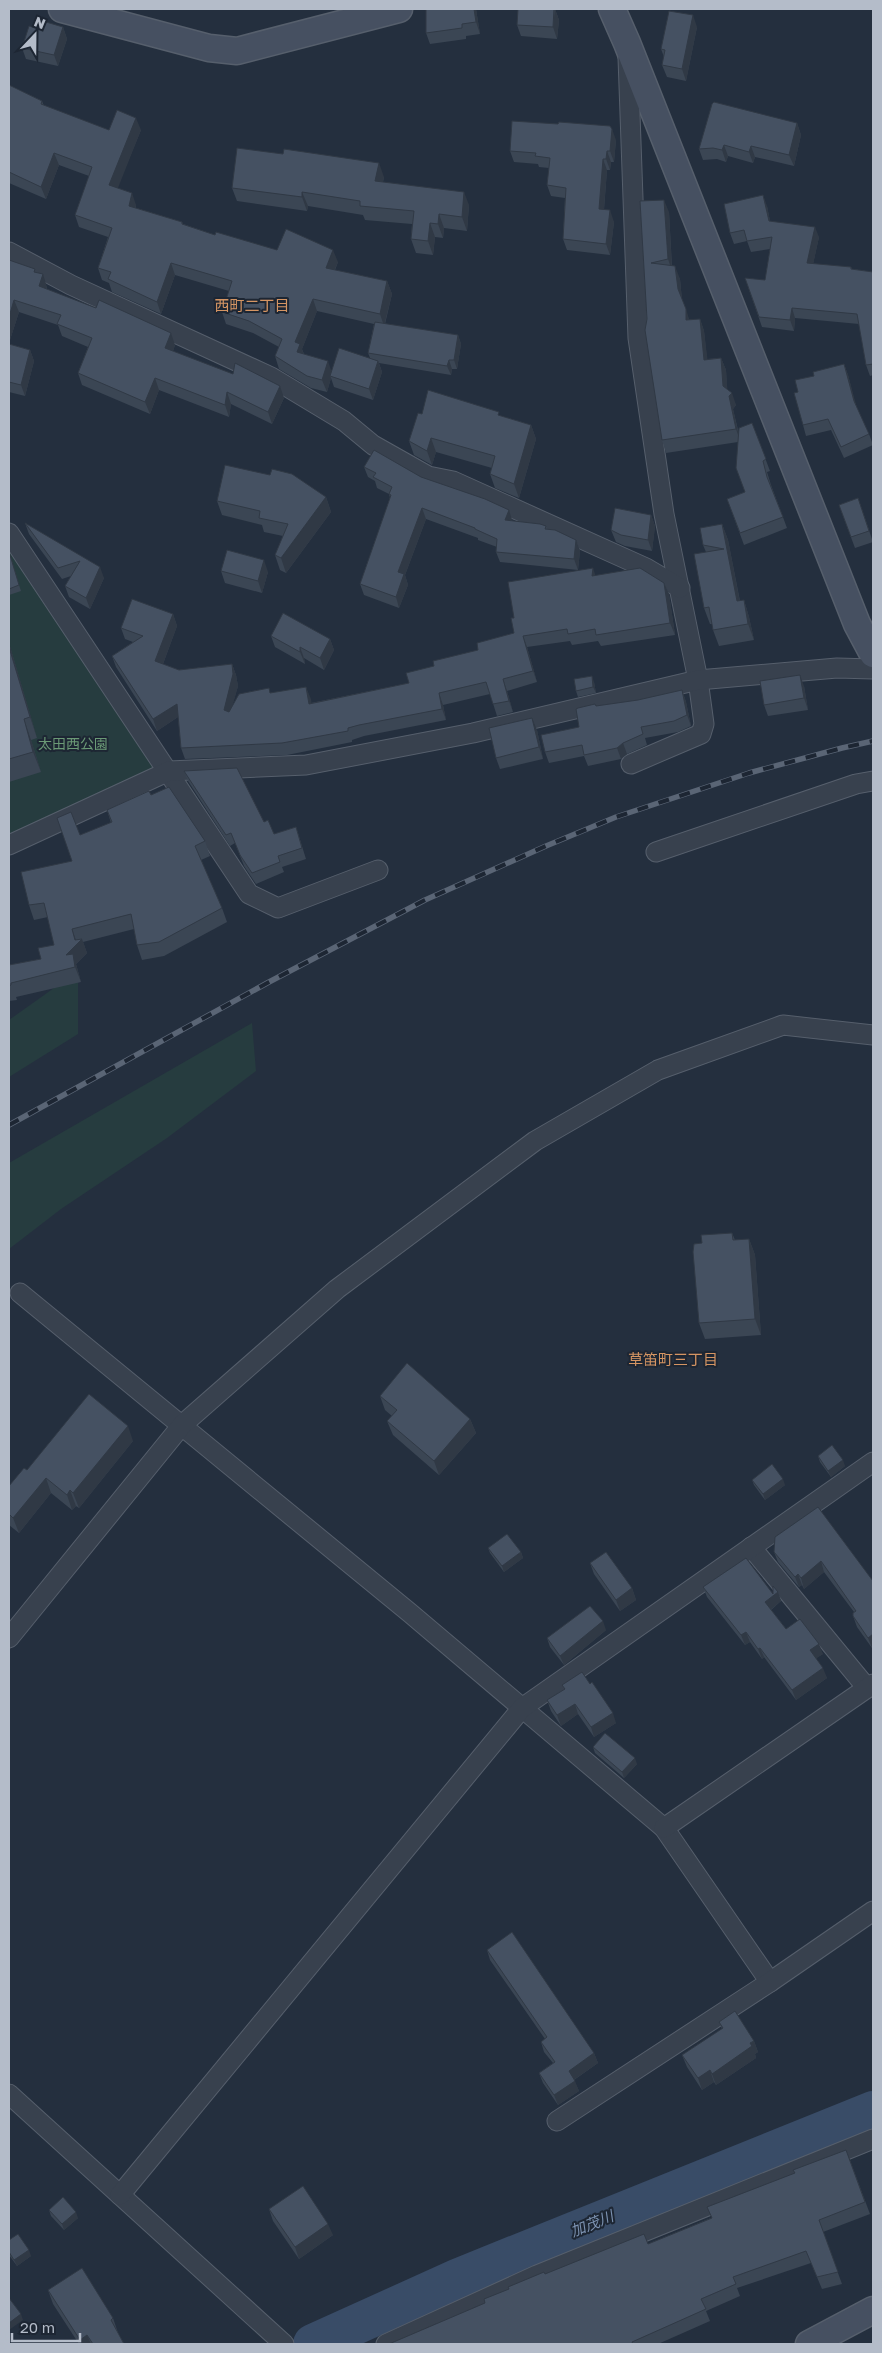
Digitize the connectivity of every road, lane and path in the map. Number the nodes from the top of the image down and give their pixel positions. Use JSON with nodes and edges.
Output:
{"nodes":[{"id":1,"x":62,"y":9,"type":"edge"},
{"id":2,"x":399,"y":9,"type":"edge"},
{"id":3,"x":612,"y":9,"type":"edge"},
{"id":4,"x":627,"y":43,"type":"junction"},
{"id":5,"x":9,"y":252,"type":"edge"},
{"id":6,"x":9,"y":533,"type":"edge"},
{"id":7,"x":680,"y":588,"type":"junction"},
{"id":8,"x":873,"y":654,"type":"edge"},
{"id":9,"x":873,"y":669,"type":"edge"},
{"id":10,"x":698,"y":680,"type":"junction"},
{"id":11,"x":631,"y":764,"type":"dead end"},
{"id":12,"x":169,"y":771,"type":"junction"},
{"id":13,"x":873,"y":781,"type":"edge"},
{"id":14,"x":9,"y":845,"type":"edge"},
{"id":15,"x":656,"y":852,"type":"dead end"},
{"id":16,"x":378,"y":870,"type":"dead end"},
{"id":17,"x":873,"y":1035,"type":"edge"},
{"id":18,"x":20,"y":1292,"type":"dead end"},
{"id":19,"x":182,"y":1424,"type":"junction"},
{"id":20,"x":873,"y":1462,"type":"edge"},
{"id":21,"x":751,"y":1547,"type":"junction"},
{"id":22,"x":9,"y":1638,"type":"edge"},
{"id":23,"x":870,"y":1686,"type":"edge"},
{"id":24,"x":522,"y":1708,"type":"junction"},
{"id":25,"x":664,"y":1828,"type":"junction"},
{"id":26,"x":873,"y":1911,"type":"edge"},
{"id":27,"x":770,"y":1982,"type":"junction"},
{"id":28,"x":9,"y":2094,"type":"edge"},
{"id":29,"x":557,"y":2121,"type":"dead end"},
{"id":30,"x":873,"y":2139,"type":"edge"},
{"id":31,"x":120,"y":2195,"type":"junction"},
{"id":32,"x":873,"y":2310,"type":"edge"},
{"id":33,"x":284,"y":2344,"type":"edge"},
{"id":34,"x":386,"y":2344,"type":"edge"},
{"id":35,"x":809,"y":2344,"type":"edge"}],
"edges":[{"from":1,"to":2,"type":"street"},
{"from":3,"to":4,"type":"street"},
{"from":4,"to":7,"type":"street"},
{"from":4,"to":8,"type":"street"},
{"from":5,"to":7,"type":"street"},
{"from":6,"to":12,"type":"street"},
{"from":7,"to":10,"type":"street"},
{"from":9,"to":10,"type":"street"},
{"from":10,"to":11,"type":"street"},
{"from":10,"to":12,"type":"street"},
{"from":12,"to":14,"type":"street"},
{"from":12,"to":16,"type":"street"},
{"from":13,"to":15,"type":"street"},
{"from":17,"to":19,"type":"street"},
{"from":18,"to":19,"type":"street"},
{"from":19,"to":22,"type":"street"},
{"from":19,"to":24,"type":"street"},
{"from":20,"to":21,"type":"street"},
{"from":21,"to":23,"type":"street"},
{"from":21,"to":24,"type":"street"},
{"from":23,"to":25,"type":"street"},
{"from":24,"to":25,"type":"street"},
{"from":24,"to":31,"type":"street"},
{"from":25,"to":27,"type":"street"},
{"from":26,"to":27,"type":"street"},
{"from":27,"to":29,"type":"street"},
{"from":28,"to":31,"type":"street"},
{"from":30,"to":34,"type":"street"},
{"from":31,"to":33,"type":"street"},
{"from":32,"to":35,"type":"street"}]}
